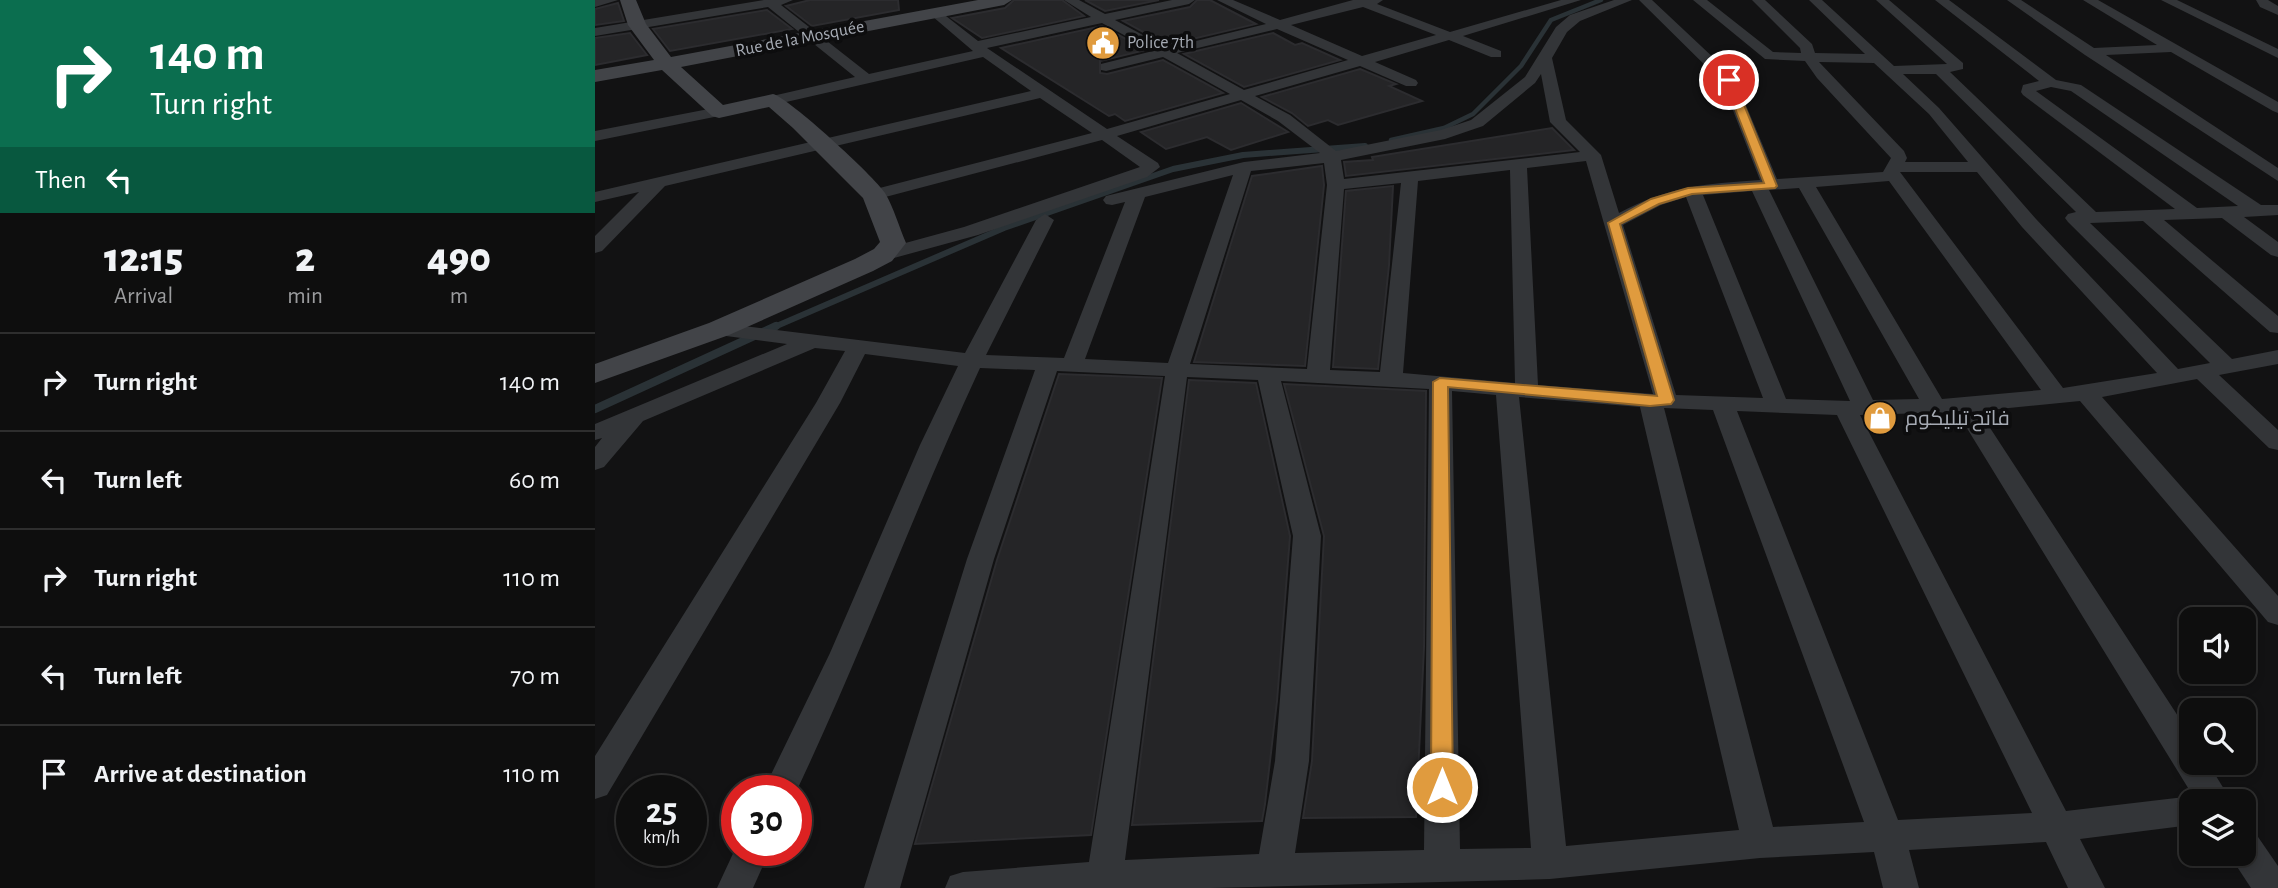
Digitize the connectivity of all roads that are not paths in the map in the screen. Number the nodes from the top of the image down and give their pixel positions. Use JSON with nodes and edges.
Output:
{"nodes":[{"id":1,"x":612,"y":0,"type":"edge"},
{"id":2,"x":628,"y":0,"type":"edge"},
{"id":3,"x":787,"y":0,"type":"edge"},
{"id":4,"x":982,"y":0,"type":"edge"},
{"id":5,"x":1005,"y":0,"type":"edge"},
{"id":6,"x":1070,"y":0,"type":"edge"},
{"id":7,"x":1189,"y":0,"type":"edge"},
{"id":8,"x":1223,"y":0,"type":"edge"},
{"id":9,"x":1514,"y":0,"type":"edge"},
{"id":10,"x":1575,"y":0,"type":"edge"},
{"id":11,"x":1626,"y":0,"type":"edge"},
{"id":12,"x":1645,"y":0,"type":"edge"},
{"id":13,"x":1699,"y":0,"type":"edge"},
{"id":14,"x":1758,"y":0,"type":"edge"},
{"id":15,"x":1815,"y":0,"type":"edge"},
{"id":16,"x":1882,"y":0,"type":"edge"},
{"id":17,"x":1941,"y":0,"type":"edge"},
{"id":18,"x":2013,"y":0,"type":"edge"},
{"id":19,"x":2089,"y":0,"type":"edge"},
{"id":20,"x":2167,"y":0,"type":"edge"},
{"id":21,"x":2262,"y":0,"type":"edge"},
{"id":22,"x":1366,"y":1,"type":"edge"},
{"id":23,"x":595,"y":3,"type":"edge"},
{"id":24,"x":771,"y":3,"type":"junction"},
{"id":25,"x":934,"y":7,"type":"edge"},
{"id":26,"x":1543,"y":10,"type":"junction"},
{"id":27,"x":2278,"y":11,"type":"edge"},
{"id":28,"x":1101,"y":19,"type":"junction"},
{"id":29,"x":637,"y":25,"type":"junction"},
{"id":30,"x":1281,"y":25,"type":"junction"},
{"id":31,"x":595,"y":32,"type":"edge"},
{"id":32,"x":1449,"y":35,"type":"junction"},
{"id":33,"x":811,"y":36,"type":"junction"},
{"id":34,"x":2174,"y":48,"type":"junction"},
{"id":35,"x":979,"y":49,"type":"junction"},
{"id":36,"x":2090,"y":52,"type":"junction"},
{"id":37,"x":1164,"y":53,"type":"junction"},
{"id":38,"x":1496,"y":54,"type":"dead end"},
{"id":39,"x":2278,"y":54,"type":"edge"},
{"id":40,"x":1809,"y":57,"type":"junction"},
{"id":41,"x":1361,"y":60,"type":"junction"},
{"id":42,"x":1545,"y":60,"type":"junction"},
{"id":43,"x":666,"y":62,"type":"junction"},
{"id":44,"x":1886,"y":65,"type":"junction"},
{"id":45,"x":1106,"y":67,"type":"dead end"},
{"id":46,"x":1940,"y":70,"type":"junction"},
{"id":47,"x":595,"y":74,"type":"edge"},
{"id":48,"x":866,"y":79,"type":"junction"},
{"id":49,"x":1411,"y":83,"type":"dead end"},
{"id":50,"x":2051,"y":83,"type":"junction"},
{"id":51,"x":1045,"y":92,"type":"junction"},
{"id":52,"x":1244,"y":96,"type":"junction"},
{"id":53,"x":773,"y":100,"type":"junction"},
{"id":54,"x":2278,"y":108,"type":"edge"},
{"id":55,"x":719,"y":112,"type":"junction"},
{"id":56,"x":1103,"y":135,"type":"junction"},
{"id":57,"x":595,"y":136,"type":"edge"},
{"id":58,"x":820,"y":143,"type":"junction"},
{"id":59,"x":1593,"y":155,"type":"junction"},
{"id":60,"x":1332,"y":158,"type":"junction"},
{"id":61,"x":1518,"y":165,"type":"junction"},
{"id":62,"x":1244,"y":167,"type":"junction"},
{"id":63,"x":1982,"y":167,"type":"junction"},
{"id":64,"x":1893,"y":172,"type":"junction"},
{"id":65,"x":2278,"y":176,"type":"edge"},
{"id":66,"x":1410,"y":178,"type":"junction"},
{"id":67,"x":662,"y":179,"type":"junction"},
{"id":68,"x":1806,"y":184,"type":"junction"},
{"id":69,"x":1336,"y":185,"type":"junction"},
{"id":70,"x":1764,"y":186,"type":"junction"},
{"id":71,"x":1692,"y":190,"type":"junction"},
{"id":72,"x":1138,"y":192,"type":"junction"},
{"id":73,"x":874,"y":195,"type":"junction"},
{"id":74,"x":595,"y":197,"type":"edge"},
{"id":75,"x":2278,"y":210,"type":"edge"},
{"id":76,"x":2225,"y":211,"type":"junction"},
{"id":77,"x":2257,"y":211,"type":"junction"},
{"id":78,"x":2191,"y":212,"type":"junction"},
{"id":79,"x":2146,"y":214,"type":"junction"},
{"id":80,"x":2089,"y":215,"type":"junction"},
{"id":81,"x":1045,"y":220,"type":"junction"},
{"id":82,"x":1614,"y":223,"type":"junction"},
{"id":83,"x":971,"y":231,"type":"junction"},
{"id":84,"x":595,"y":247,"type":"edge"},
{"id":85,"x":2278,"y":251,"type":"edge"},
{"id":86,"x":883,"y":255,"type":"junction"},
{"id":87,"x":2278,"y":327,"type":"edge"},
{"id":88,"x":719,"y":329,"type":"junction"},
{"id":89,"x":813,"y":341,"type":"junction"},
{"id":90,"x":858,"y":347,"type":"junction"},
{"id":91,"x":2269,"y":358,"type":"edge"},
{"id":92,"x":972,"y":361,"type":"junction"},
{"id":93,"x":1060,"y":365,"type":"junction"},
{"id":94,"x":2227,"y":367,"type":"junction"},
{"id":95,"x":1177,"y":370,"type":"junction"},
{"id":96,"x":2202,"y":371,"type":"junction"},
{"id":97,"x":1268,"y":373,"type":"junction"},
{"id":98,"x":595,"y":374,"type":"edge"},
{"id":99,"x":1318,"y":376,"type":"junction"},
{"id":100,"x":2278,"y":376,"type":"edge"},
{"id":101,"x":2173,"y":377,"type":"junction"},
{"id":102,"x":1391,"y":379,"type":"junction"},
{"id":103,"x":1440,"y":382,"type":"junction"},
{"id":104,"x":1517,"y":389,"type":"junction"},
{"id":105,"x":2086,"y":393,"type":"junction"},
{"id":106,"x":2057,"y":396,"type":"junction"},
{"id":107,"x":1658,"y":401,"type":"junction"},
{"id":108,"x":1723,"y":405,"type":"junction"},
{"id":109,"x":1964,"y":405,"type":"junction"},
{"id":110,"x":1935,"y":406,"type":"junction"},
{"id":111,"x":1778,"y":407,"type":"junction"},
{"id":112,"x":1855,"y":408,"type":"junction"},
{"id":113,"x":635,"y":417,"type":"junction"},
{"id":114,"x":595,"y":433,"type":"edge"},
{"id":115,"x":2278,"y":443,"type":"edge"},
{"id":116,"x":595,"y":462,"type":"edge"},
{"id":117,"x":2278,"y":615,"type":"edge"},
{"id":118,"x":788,"y":775,"type":"edge"},
{"id":119,"x":595,"y":785,"type":"edge"},
{"id":120,"x":2207,"y":789,"type":"edge"},
{"id":121,"x":2179,"y":812,"type":"edge"},
{"id":122,"x":2055,"y":827,"type":"junction"},
{"id":123,"x":1887,"y":836,"type":"junction"},
{"id":124,"x":1760,"y":843,"type":"junction"},
{"id":125,"x":1550,"y":863,"type":"junction"},
{"id":126,"x":2256,"y":864,"type":"edge"},
{"id":127,"x":1442,"y":865,"type":"junction"},
{"id":128,"x":745,"y":866,"type":"edge"},
{"id":129,"x":1274,"y":869,"type":"junction"},
{"id":130,"x":1105,"y":877,"type":"junction"},
{"id":131,"x":1197,"y":881,"type":"edge"},
{"id":132,"x":735,"y":888,"type":"edge"},
{"id":133,"x":882,"y":888,"type":"edge"},
{"id":134,"x":963,"y":888,"type":"edge"},
{"id":135,"x":1901,"y":888,"type":"edge"},
{"id":136,"x":2087,"y":888,"type":"edge"},
{"id":137,"x":2272,"y":888,"type":"edge"}],
"edges":[{"from":1,"to":23,"type":"street"},
{"from":2,"to":29,"type":"street"},
{"from":3,"to":24,"type":"street"},
{"from":4,"to":25,"type":"street"},
{"from":5,"to":25,"type":"street","name":"Rue de la Mosquée"},
{"from":6,"to":28,"type":"street"},
{"from":7,"to":28,"type":"street"},
{"from":8,"to":30,"type":"street"},
{"from":9,"to":26,"type":"street"},
{"from":10,"to":26,"type":"street"},
{"from":11,"to":42,"type":"street"},
{"from":12,"to":70,"type":"street"},
{"from":13,"to":40,"type":"street"},
{"from":14,"to":40,"type":"street"},
{"from":15,"to":44,"type":"street"},
{"from":16,"to":46,"type":"street"},
{"from":17,"to":50,"type":"street"},
{"from":18,"to":36,"type":"street"},
{"from":19,"to":34,"type":"street"},
{"from":20,"to":39,"type":"street"},
{"from":21,"to":27,"type":"street"},
{"from":22,"to":30,"type":"street"},
{"from":22,"to":32,"type":"street"},
{"from":24,"to":29,"type":"street"},
{"from":24,"to":33,"type":"street"},
{"from":25,"to":33,"type":"street","name":"Rue de la Mosquée"},
{"from":25,"to":35,"type":"street"},
{"from":26,"to":32,"type":"street"},
{"from":28,"to":35,"type":"street"},
{"from":28,"to":37,"type":"street"},
{"from":29,"to":31,"type":"street"},
{"from":29,"to":43,"type":"street"},
{"from":30,"to":37,"type":"street"},
{"from":30,"to":41,"type":"street"},
{"from":32,"to":38,"type":"street"},
{"from":32,"to":41,"type":"street"},
{"from":33,"to":43,"type":"street","name":"Rue de la Mosquée"},
{"from":33,"to":48,"type":"street"},
{"from":34,"to":36,"type":"street"},
{"from":34,"to":54,"type":"street"},
{"from":35,"to":48,"type":"street"},
{"from":35,"to":51,"type":"street"},
{"from":36,"to":65,"type":"street"},
{"from":37,"to":45,"type":"street"},
{"from":37,"to":52,"type":"street"},
{"from":40,"to":44,"type":"street"},
{"from":40,"to":64,"type":"street"},
{"from":41,"to":49,"type":"street"},
{"from":41,"to":52,"type":"street"},
{"from":42,"to":59,"type":"street"},
{"from":42,"to":60,"type":"street"},
{"from":43,"to":47,"type":"street","name":"Rue de la Mosquée"},
{"from":43,"to":55,"type":"street"},
{"from":44,"to":46,"type":"street"},
{"from":44,"to":63,"type":"street"},
{"from":46,"to":80,"type":"street"},
{"from":48,"to":53,"type":"street"},
{"from":50,"to":77,"type":"street"},
{"from":50,"to":78,"type":"street"},
{"from":51,"to":56,"type":"street"},
{"from":51,"to":58,"type":"street"},
{"from":52,"to":56,"type":"street"},
{"from":52,"to":60,"type":"street"},
{"from":53,"to":55,"type":"street"},
{"from":53,"to":58,"type":"street"},
{"from":55,"to":57,"type":"street"},
{"from":56,"to":73,"type":"street"},
{"from":56,"to":83,"type":"street"},
{"from":58,"to":67,"type":"street"},
{"from":58,"to":73,"type":"street"},
{"from":59,"to":61,"type":"street"},
{"from":59,"to":82,"type":"street"},
{"from":60,"to":62,"type":"street"},
{"from":60,"to":69,"type":"street"},
{"from":61,"to":66,"type":"street"},
{"from":61,"to":104,"type":"street"},
{"from":62,"to":72,"type":"street"},
{"from":62,"to":95,"type":"street"},
{"from":63,"to":64,"type":"street"},
{"from":63,"to":101,"type":"street"},
{"from":64,"to":68,"type":"street"},
{"from":64,"to":106,"type":"street"},
{"from":66,"to":69,"type":"street"},
{"from":66,"to":102,"type":"street"},
{"from":67,"to":74,"type":"street"},
{"from":67,"to":84,"type":"street"},
{"from":68,"to":70,"type":"street"},
{"from":68,"to":110,"type":"street"},
{"from":69,"to":99,"type":"street"},
{"from":70,"to":71,"type":"street"},
{"from":70,"to":112,"type":"street"},
{"from":71,"to":82,"type":"street"},
{"from":71,"to":111,"type":"street"},
{"from":72,"to":81,"type":"street"},
{"from":72,"to":93,"type":"street"},
{"from":73,"to":86,"type":"street"},
{"from":75,"to":77,"type":"street"},
{"from":76,"to":77,"type":"street"},
{"from":76,"to":78,"type":"street"},
{"from":76,"to":85,"type":"street"},
{"from":78,"to":79,"type":"street"},
{"from":79,"to":80,"type":"street"},
{"from":79,"to":87,"type":"street"},
{"from":80,"to":94,"type":"street"},
{"from":81,"to":83,"type":"street"},
{"from":81,"to":92,"type":"street"},
{"from":82,"to":107,"type":"street"},
{"from":83,"to":86,"type":"street"},
{"from":86,"to":88,"type":"street"},
{"from":88,"to":89,"type":"street"},
{"from":88,"to":98,"type":"street"},
{"from":89,"to":90,"type":"street"},
{"from":89,"to":113,"type":"street"},
{"from":90,"to":92,"type":"street"},
{"from":90,"to":119,"type":"street"},
{"from":91,"to":94,"type":"street"},
{"from":91,"to":100,"type":"street"},
{"from":92,"to":93,"type":"street"},
{"from":92,"to":118,"type":"street"},
{"from":93,"to":95,"type":"street"},
{"from":93,"to":133,"type":"street"},
{"from":94,"to":96,"type":"street"},
{"from":95,"to":97,"type":"street"},
{"from":95,"to":130,"type":"street"},
{"from":96,"to":101,"type":"street"},
{"from":96,"to":115,"type":"street"},
{"from":97,"to":99,"type":"street"},
{"from":97,"to":129,"type":"street"},
{"from":99,"to":102,"type":"street"},
{"from":101,"to":105,"type":"street"},
{"from":102,"to":103,"type":"street"},
{"from":103,"to":104,"type":"street"},
{"from":103,"to":127,"type":"street"},
{"from":104,"to":107,"type":"street"},
{"from":104,"to":125,"type":"street"},
{"from":105,"to":106,"type":"street"},
{"from":105,"to":117,"type":"street"},
{"from":106,"to":109,"type":"street"},
{"from":107,"to":108,"type":"street"},
{"from":107,"to":124,"type":"street"},
{"from":108,"to":111,"type":"street"},
{"from":108,"to":123,"type":"street"},
{"from":109,"to":110,"type":"street"},
{"from":109,"to":120,"type":"street"},
{"from":110,"to":112,"type":"street"},
{"from":111,"to":112,"type":"street"},
{"from":112,"to":122,"type":"street"},
{"from":113,"to":114,"type":"street"},
{"from":113,"to":116,"type":"street"},
{"from":121,"to":122,"type":"street"},
{"from":122,"to":123,"type":"street"},
{"from":122,"to":136,"type":"street"},
{"from":123,"to":124,"type":"street"},
{"from":123,"to":135,"type":"street"},
{"from":124,"to":125,"type":"street"},
{"from":125,"to":127,"type":"street"},
{"from":126,"to":137,"type":"street"},
{"from":127,"to":129,"type":"street"},
{"from":128,"to":132,"type":"street"},
{"from":129,"to":131,"type":"street"},
{"from":130,"to":131,"type":"street"},
{"from":130,"to":134,"type":"street"}]}
